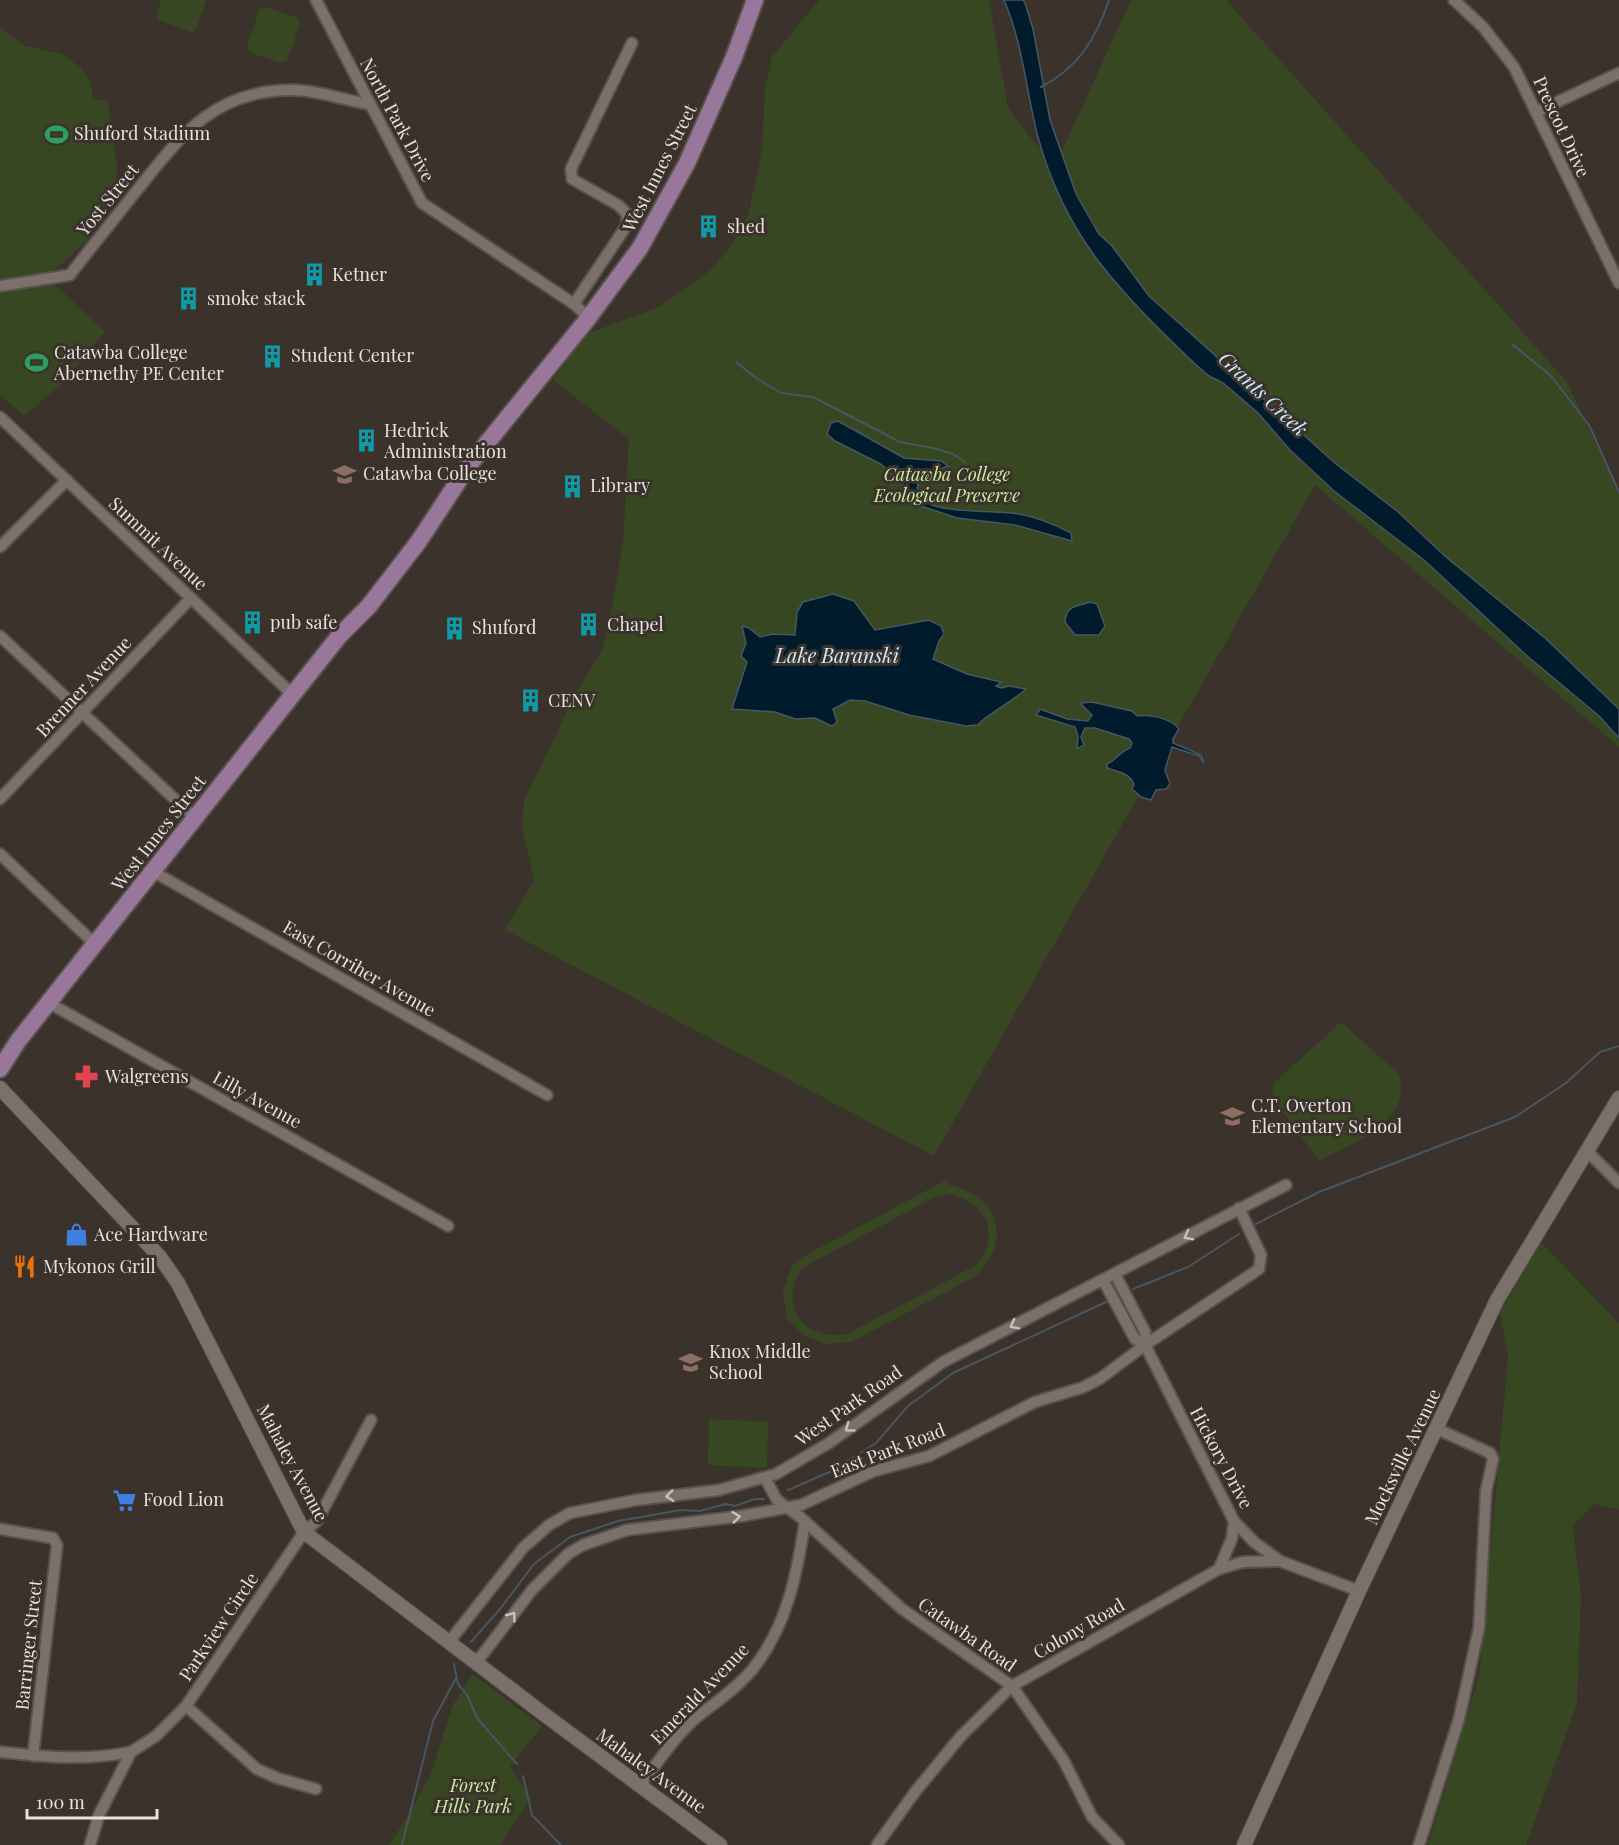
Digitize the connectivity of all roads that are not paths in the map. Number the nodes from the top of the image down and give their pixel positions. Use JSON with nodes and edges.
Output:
{"nodes":[{"id":1,"x":316,"y":0,"type":"edge"},
{"id":2,"x":755,"y":0,"type":"edge"},
{"id":3,"x":1455,"y":0,"type":"edge"},
{"id":4,"x":632,"y":43,"type":"dead end"},
{"id":5,"x":1619,"y":73,"type":"edge"},
{"id":6,"x":368,"y":104,"type":"junction"},
{"id":7,"x":1536,"y":112,"type":"junction"},
{"id":8,"x":1619,"y":283,"type":"edge"},
{"id":9,"x":0,"y":286,"type":"edge"},
{"id":10,"x":574,"y":304,"type":"junction"},
{"id":11,"x":589,"y":318,"type":"junction"},
{"id":12,"x":0,"y":417,"type":"edge"},
{"id":13,"x":66,"y":480,"type":"junction"},
{"id":14,"x":0,"y":547,"type":"edge"},
{"id":15,"x":190,"y":598,"type":"junction"},
{"id":16,"x":0,"y":636,"type":"edge"},
{"id":17,"x":293,"y":695,"type":"junction"},
{"id":18,"x":83,"y":712,"type":"junction"},
{"id":19,"x":0,"y":799,"type":"edge"},
{"id":20,"x":195,"y":818,"type":"junction"},
{"id":21,"x":0,"y":854,"type":"edge"},
{"id":22,"x":154,"y":872,"type":"junction"},
{"id":23,"x":96,"y":945,"type":"junction"},
{"id":24,"x":49,"y":1003,"type":"junction"},
{"id":25,"x":0,"y":1069,"type":"edge"},
{"id":26,"x":0,"y":1088,"type":"edge"},
{"id":27,"x":547,"y":1095,"type":"dead end"},
{"id":28,"x":1619,"y":1098,"type":"edge"},
{"id":29,"x":1587,"y":1151,"type":"junction"},
{"id":30,"x":1619,"y":1184,"type":"edge"},
{"id":31,"x":1286,"y":1185,"type":"dead end"},
{"id":32,"x":1239,"y":1208,"type":"junction"},
{"id":33,"x":448,"y":1226,"type":"dead end"},
{"id":34,"x":1115,"y":1274,"type":"junction"},
{"id":35,"x":1103,"y":1280,"type":"junction"},
{"id":36,"x":1145,"y":1345,"type":"junction"},
{"id":37,"x":371,"y":1420,"type":"dead end"},
{"id":38,"x":1437,"y":1429,"type":"junction"},
{"id":39,"x":765,"y":1478,"type":"junction"},
{"id":40,"x":786,"y":1509,"type":"junction"},
{"id":41,"x":805,"y":1521,"type":"junction"},
{"id":42,"x":1234,"y":1521,"type":"junction"},
{"id":43,"x":0,"y":1529,"type":"edge"},
{"id":44,"x":304,"y":1532,"type":"junction"},
{"id":45,"x":1280,"y":1561,"type":"junction"},
{"id":46,"x":1219,"y":1569,"type":"junction"},
{"id":47,"x":1359,"y":1591,"type":"junction"},
{"id":48,"x":449,"y":1642,"type":"junction"},
{"id":49,"x":476,"y":1663,"type":"junction"},
{"id":50,"x":1012,"y":1686,"type":"junction"},
{"id":51,"x":186,"y":1706,"type":"junction"},
{"id":52,"x":0,"y":1752,"type":"edge"},
{"id":53,"x":131,"y":1752,"type":"junction"},
{"id":54,"x":33,"y":1756,"type":"junction"},
{"id":55,"x":641,"y":1784,"type":"junction"},
{"id":56,"x":316,"y":1789,"type":"dead end"},
{"id":57,"x":90,"y":1845,"type":"edge"},
{"id":58,"x":720,"y":1845,"type":"edge"},
{"id":59,"x":877,"y":1845,"type":"edge"},
{"id":60,"x":1119,"y":1845,"type":"edge"},
{"id":61,"x":1244,"y":1845,"type":"edge"},
{"id":62,"x":1419,"y":1845,"type":"edge"}],
"edges":[{"from":1,"to":6,"type":"street","name":"North Park Drive"},
{"from":2,"to":11,"type":"main road","name":"West Innes Street"},
{"from":3,"to":7,"type":"street","name":"Prescot Drive"},
{"from":4,"to":10,"type":"street"},
{"from":5,"to":7,"type":"street"},
{"from":6,"to":9,"type":"street","name":"Yost Street"},
{"from":6,"to":10,"type":"street","name":"North Park Drive"},
{"from":7,"to":8,"type":"street","name":"Prescot Drive"},
{"from":10,"to":11,"type":"street","name":"North Park Drive"},
{"from":11,"to":17,"type":"main road","name":"West Innes Street"},
{"from":12,"to":13,"type":"street","name":"Summit Avenue"},
{"from":13,"to":14,"type":"street"},
{"from":13,"to":15,"type":"street","name":"Summit Avenue"},
{"from":15,"to":17,"type":"street","name":"Summit Avenue"},
{"from":15,"to":18,"type":"street","name":"Brenner Avenue"},
{"from":16,"to":18,"type":"street"},
{"from":17,"to":20,"type":"main road","name":"West Innes Street"},
{"from":18,"to":19,"type":"street","name":"Brenner Avenue"},
{"from":18,"to":20,"type":"street"},
{"from":20,"to":22,"type":"main road","name":"West Innes Street"},
{"from":21,"to":23,"type":"street"},
{"from":22,"to":23,"type":"main road","name":"West Innes Street"},
{"from":22,"to":27,"type":"street","name":"East Corriher Avenue"},
{"from":23,"to":24,"type":"main road","name":"West Innes Street"},
{"from":24,"to":25,"type":"main road","name":"West Innes Street"},
{"from":24,"to":33,"type":"street","name":"Lilly Avenue"},
{"from":26,"to":44,"type":"street","name":"Mahaley Avenue"},
{"from":28,"to":29,"type":"street","name":"Mocksville Avenue"},
{"from":29,"to":30,"type":"street"},
{"from":29,"to":38,"type":"street","name":"Mocksville Avenue"},
{"from":31,"to":32,"type":"street","name":"West Park Road"},
{"from":32,"to":34,"type":"street","name":"West Park Road","one_way":true},
{"from":32,"to":36,"type":"street","name":"East Park Road"},
{"from":34,"to":35,"type":"street","name":"West Park Road"},
{"from":34,"to":36,"type":"street","name":"Hickory Drive"},
{"from":35,"to":36,"type":"street","name":"Hickory Drive"},
{"from":35,"to":39,"type":"street","name":"West Park Road","one_way":true},
{"from":36,"to":40,"type":"street","name":"East Park Road"},
{"from":36,"to":42,"type":"street","name":"Hickory Drive"},
{"from":37,"to":44,"type":"street","name":"Parkview Circle"},
{"from":38,"to":47,"type":"street","name":"Mocksville Avenue"},
{"from":38,"to":62,"type":"street"},
{"from":39,"to":40,"type":"street","name":"Catawba Road"},
{"from":39,"to":48,"type":"street","name":"West Park Road","one_way":true},
{"from":40,"to":41,"type":"street","name":"Catawba Road"},
{"from":49,"to":40,"type":"street","name":"East Park Road","one_way":true},
{"from":41,"to":50,"type":"street","name":"Catawba Road"},
{"from":41,"to":55,"type":"street","name":"Emerald Avenue"},
{"from":42,"to":45,"type":"street","name":"Hickory Drive"},
{"from":42,"to":46,"type":"street"},
{"from":43,"to":54,"type":"street","name":"Barringer Street"},
{"from":44,"to":48,"type":"street","name":"Mahaley Avenue"},
{"from":44,"to":51,"type":"street","name":"Parkview Circle"},
{"from":45,"to":46,"type":"street","name":"Colony Road"},
{"from":45,"to":47,"type":"street","name":"Hickory Drive"},
{"from":46,"to":50,"type":"street","name":"Colony Road"},
{"from":47,"to":61,"type":"street","name":"Mocksville Avenue"},
{"from":48,"to":49,"type":"street","name":"Mahaley Avenue"},
{"from":49,"to":55,"type":"street","name":"Mahaley Avenue"},
{"from":50,"to":59,"type":"street","name":"Colony Road"},
{"from":50,"to":60,"type":"street","name":"Catawba Road"},
{"from":51,"to":53,"type":"street","name":"Parkview Circle"},
{"from":51,"to":56,"type":"street"},
{"from":52,"to":54,"type":"street"},
{"from":53,"to":54,"type":"street"},
{"from":53,"to":57,"type":"street"},
{"from":55,"to":58,"type":"street","name":"Mahaley Avenue"}]}
